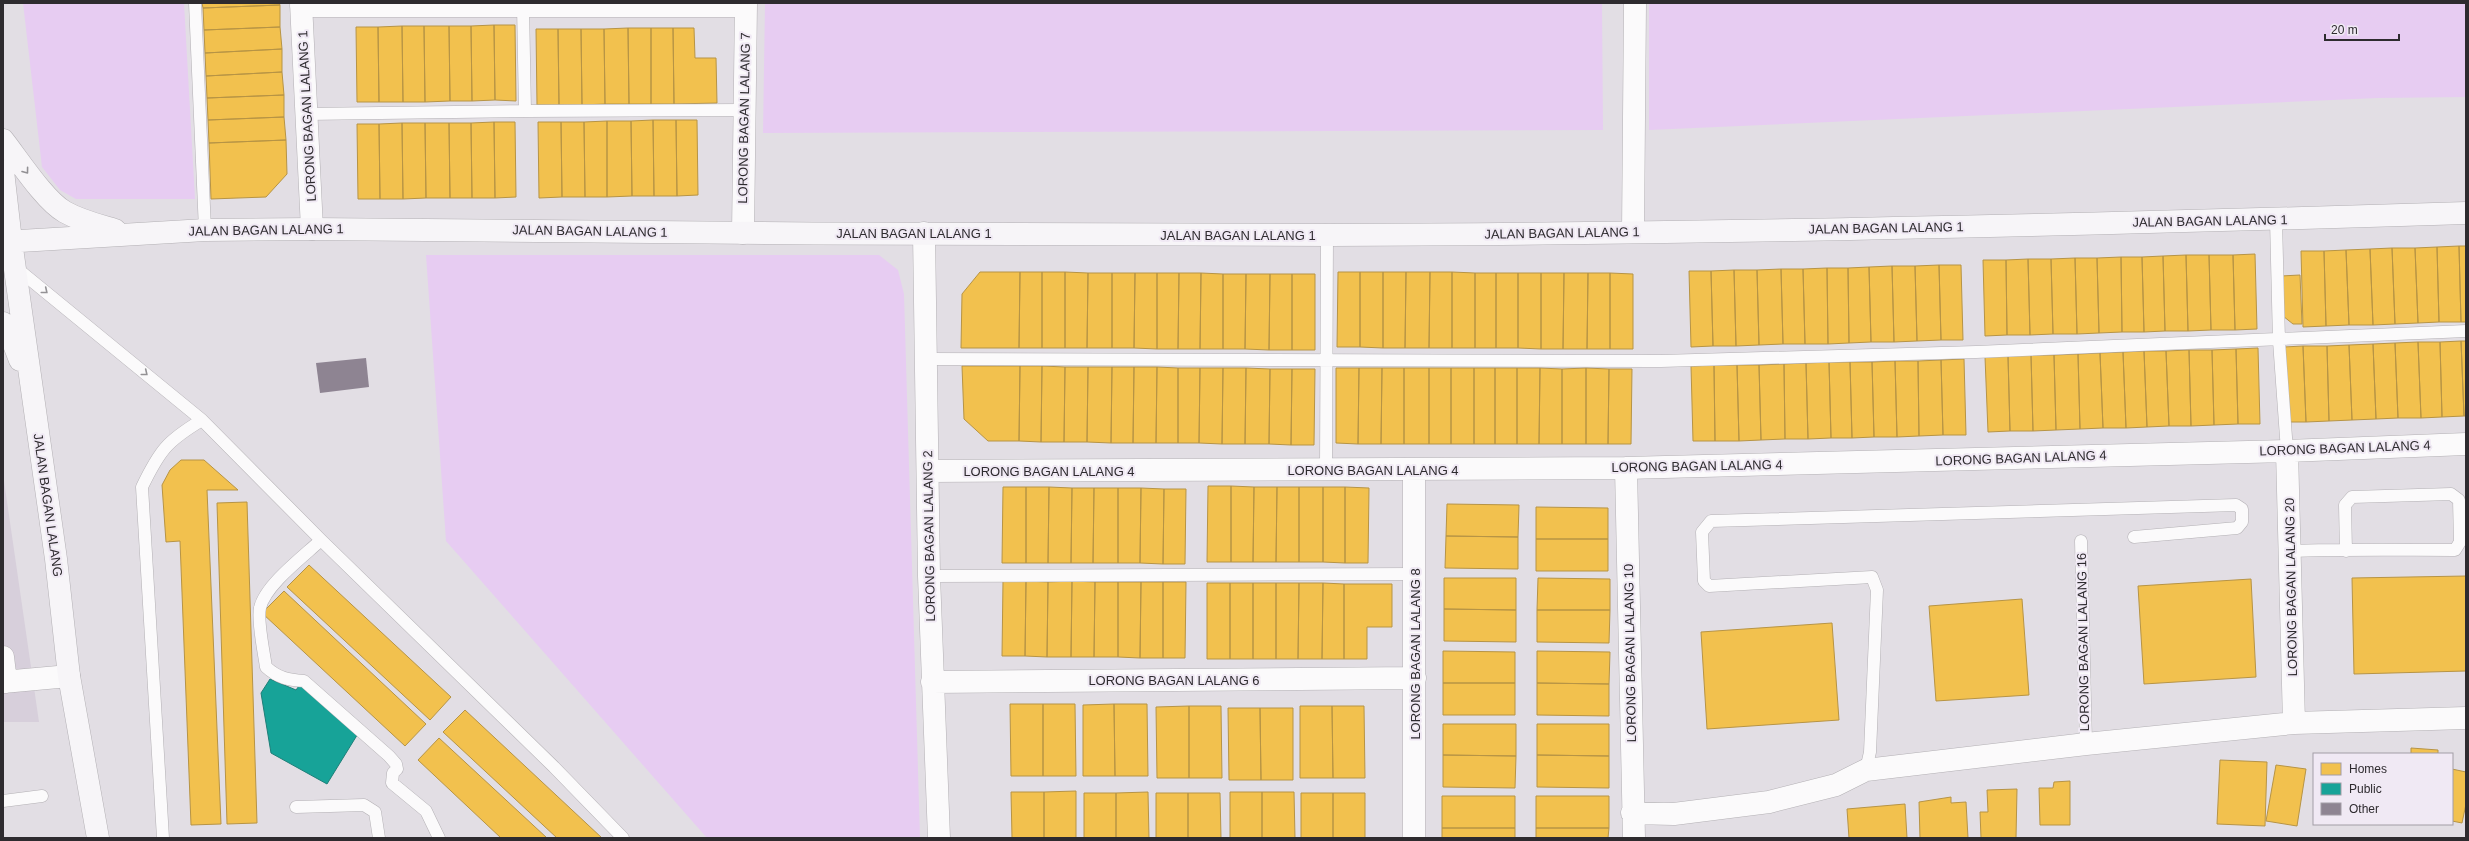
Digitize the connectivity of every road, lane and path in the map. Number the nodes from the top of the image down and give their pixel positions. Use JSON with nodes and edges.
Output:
{"nodes":[{"id":1,"x":195,"y":3,"type":"edge"},
{"id":2,"x":1635,"y":3,"type":"edge"},
{"id":3,"x":301,"y":4,"type":"edge"},
{"id":4,"x":746,"y":4,"type":"edge"},
{"id":5,"x":523,"y":6,"type":"junction"},
{"id":6,"x":525,"y":110,"type":"junction"},
{"id":7,"x":745,"y":110,"type":"junction"},
{"id":8,"x":306,"y":114,"type":"junction"},
{"id":9,"x":3,"y":140,"type":"edge"},
{"id":10,"x":3,"y":171,"type":"edge"},
{"id":11,"x":2466,"y":213,"type":"edge"},
{"id":12,"x":2276,"y":220,"type":"junction"},
{"id":13,"x":312,"y":229,"type":"junction"},
{"id":14,"x":204,"y":230,"type":"junction"},
{"id":15,"x":743,"y":232,"type":"junction"},
{"id":16,"x":1633,"y":232,"type":"junction"},
{"id":17,"x":924,"y":233,"type":"junction"},
{"id":18,"x":131,"y":234,"type":"junction"},
{"id":19,"x":1327,"y":235,"type":"junction"},
{"id":20,"x":7,"y":242,"type":"edge"},
{"id":21,"x":14,"y":266,"type":"junction"},
{"id":22,"x":3,"y":323,"type":"edge"},
{"id":23,"x":2466,"y":331,"type":"edge"},
{"id":24,"x":2279,"y":341,"type":"junction"},
{"id":25,"x":926,"y":359,"type":"junction"},
{"id":26,"x":1328,"y":359,"type":"junction"},
{"id":27,"x":33,"y":394,"type":"junction"},
{"id":28,"x":202,"y":420,"type":"junction"},
{"id":29,"x":2466,"y":444,"type":"edge"},
{"id":30,"x":2287,"y":451,"type":"junction"},
{"id":31,"x":1626,"y":468,"type":"junction"},
{"id":32,"x":1326,"y":469,"type":"junction"},
{"id":33,"x":1414,"y":470,"type":"junction"},
{"id":34,"x":928,"y":471,"type":"junction"},
{"id":35,"x":2134,"y":537,"type":"dead end"},
{"id":36,"x":321,"y":540,"type":"junction"},
{"id":37,"x":2081,"y":540,"type":"dead end"},
{"id":38,"x":2290,"y":551,"type":"junction"},
{"id":39,"x":2346,"y":551,"type":"junction"},
{"id":40,"x":1415,"y":574,"type":"junction"},
{"id":41,"x":929,"y":576,"type":"junction"},
{"id":42,"x":3,"y":657,"type":"edge"},
{"id":43,"x":69,"y":676,"type":"junction"},
{"id":44,"x":1415,"y":678,"type":"junction"},
{"id":45,"x":4,"y":682,"type":"edge"},
{"id":46,"x":932,"y":682,"type":"junction"},
{"id":47,"x":2466,"y":718,"type":"edge"},
{"id":48,"x":2294,"y":723,"type":"junction"},
{"id":49,"x":2086,"y":744,"type":"junction"},
{"id":50,"x":1866,"y":770,"type":"junction"},
{"id":51,"x":42,"y":796,"type":"dead end"},
{"id":52,"x":3,"y":801,"type":"edge"},
{"id":53,"x":296,"y":807,"type":"dead end"},
{"id":54,"x":1632,"y":813,"type":"junction"},
{"id":55,"x":98,"y":838,"type":"edge"},
{"id":56,"x":163,"y":838,"type":"edge"},
{"id":57,"x":378,"y":838,"type":"edge"},
{"id":58,"x":438,"y":838,"type":"edge"},
{"id":59,"x":623,"y":838,"type":"edge"},
{"id":60,"x":939,"y":838,"type":"edge"},
{"id":61,"x":1414,"y":838,"type":"edge"},
{"id":62,"x":1634,"y":838,"type":"edge"}],
"edges":[{"from":1,"to":14,"type":"lane"},
{"from":2,"to":16,"type":"street"},
{"from":3,"to":5,"type":"street"},
{"from":3,"to":8,"type":"street","name":"LORONG BAGAN LALANG 1"},
{"from":4,"to":5,"type":"street"},
{"from":4,"to":7,"type":"street","name":"LORONG BAGAN LALANG 7"},
{"from":5,"to":6,"type":"lane"},
{"from":6,"to":7,"type":"lane"},
{"from":6,"to":8,"type":"lane"},
{"from":7,"to":15,"type":"street","name":"LORONG BAGAN LALANG 7"},
{"from":8,"to":13,"type":"street","name":"LORONG BAGAN LALANG 1"},
{"from":9,"to":18,"type":"main road","one_way":true},
{"from":10,"to":20,"type":"main road","name":"JALAN BAGAN LALANG"},
{"from":11,"to":12,"type":"main road","name":"JALAN BAGAN LALANG 1"},
{"from":12,"to":16,"type":"main road","name":"JALAN BAGAN LALANG 1"},
{"from":12,"to":24,"type":"lane"},
{"from":13,"to":14,"type":"main road","name":"JALAN BAGAN LALANG 1"},
{"from":13,"to":15,"type":"main road","name":"JALAN BAGAN LALANG 1"},
{"from":14,"to":18,"type":"main road","name":"JALAN BAGAN LALANG 1"},
{"from":15,"to":17,"type":"main road","name":"JALAN BAGAN LALANG 1"},
{"from":16,"to":19,"type":"main road","name":"JALAN BAGAN LALANG 1"},
{"from":17,"to":19,"type":"main road","name":"JALAN BAGAN LALANG 1"},
{"from":17,"to":25,"type":"street","name":"LORONG BAGAN LALANG 2"},
{"from":18,"to":20,"type":"main road","name":"JALAN BAGAN LALANG 1"},
{"from":19,"to":26,"type":"lane"},
{"from":20,"to":21,"type":"main road","name":"JALAN BAGAN LALANG"},
{"from":21,"to":27,"type":"main road","name":"JALAN BAGAN LALANG"},
{"from":21,"to":28,"type":"lane","one_way":true},
{"from":22,"to":27,"type":"main road"},
{"from":23,"to":24,"type":"lane"},
{"from":24,"to":26,"type":"lane"},
{"from":24,"to":30,"type":"lane"},
{"from":25,"to":26,"type":"lane"},
{"from":25,"to":34,"type":"street","name":"LORONG BAGAN LALANG 2"},
{"from":26,"to":32,"type":"lane"},
{"from":27,"to":43,"type":"main road","name":"JALAN BAGAN LALANG"},
{"from":28,"to":36,"type":"lane"},
{"from":28,"to":56,"type":"lane"},
{"from":29,"to":30,"type":"street","name":"LORONG BAGAN LALANG 4"},
{"from":30,"to":31,"type":"street","name":"LORONG BAGAN LALANG 4"},
{"from":30,"to":38,"type":"street","name":"LORONG BAGAN LALANG 20"},
{"from":31,"to":33,"type":"street","name":"LORONG BAGAN LALANG 4"},
{"from":31,"to":54,"type":"street","name":"LORONG BAGAN LALANG 10"},
{"from":32,"to":33,"type":"street","name":"LORONG BAGAN LALANG 4"},
{"from":32,"to":34,"type":"street","name":"LORONG BAGAN LALANG 4"},
{"from":33,"to":40,"type":"street","name":"LORONG BAGAN LALANG 8"},
{"from":34,"to":41,"type":"street","name":"LORONG BAGAN LALANG 2"},
{"from":35,"to":50,"type":"lane"},
{"from":36,"to":58,"type":"lane"},
{"from":36,"to":59,"type":"lane"},
{"from":37,"to":49,"type":"lane","name":"LORONG BAGAN LALANG 16"},
{"from":38,"to":39,"type":"lane"},
{"from":38,"to":48,"type":"street","name":"LORONG BAGAN LALANG 20"},
{"from":39,"to":39,"type":"lane"},
{"from":40,"to":41,"type":"lane"},
{"from":40,"to":44,"type":"street","name":"LORONG BAGAN LALANG 8"},
{"from":41,"to":46,"type":"street","name":"LORONG BAGAN LALANG 2"},
{"from":42,"to":45,"type":"street"},
{"from":43,"to":45,"type":"street"},
{"from":43,"to":55,"type":"main road","name":"JALAN BAGAN LALANG"},
{"from":44,"to":46,"type":"street","name":"LORONG BAGAN LALANG 6"},
{"from":44,"to":61,"type":"street","name":"LORONG BAGAN LALANG 8"},
{"from":46,"to":60,"type":"street","name":"LORONG BAGAN LALANG 2"},
{"from":47,"to":48,"type":"street"},
{"from":48,"to":49,"type":"street"},
{"from":49,"to":50,"type":"street"},
{"from":50,"to":54,"type":"street"},
{"from":51,"to":52,"type":"lane"},
{"from":53,"to":57,"type":"lane"},
{"from":54,"to":62,"type":"street","name":"LORONG BAGAN LALANG 10"}]}
